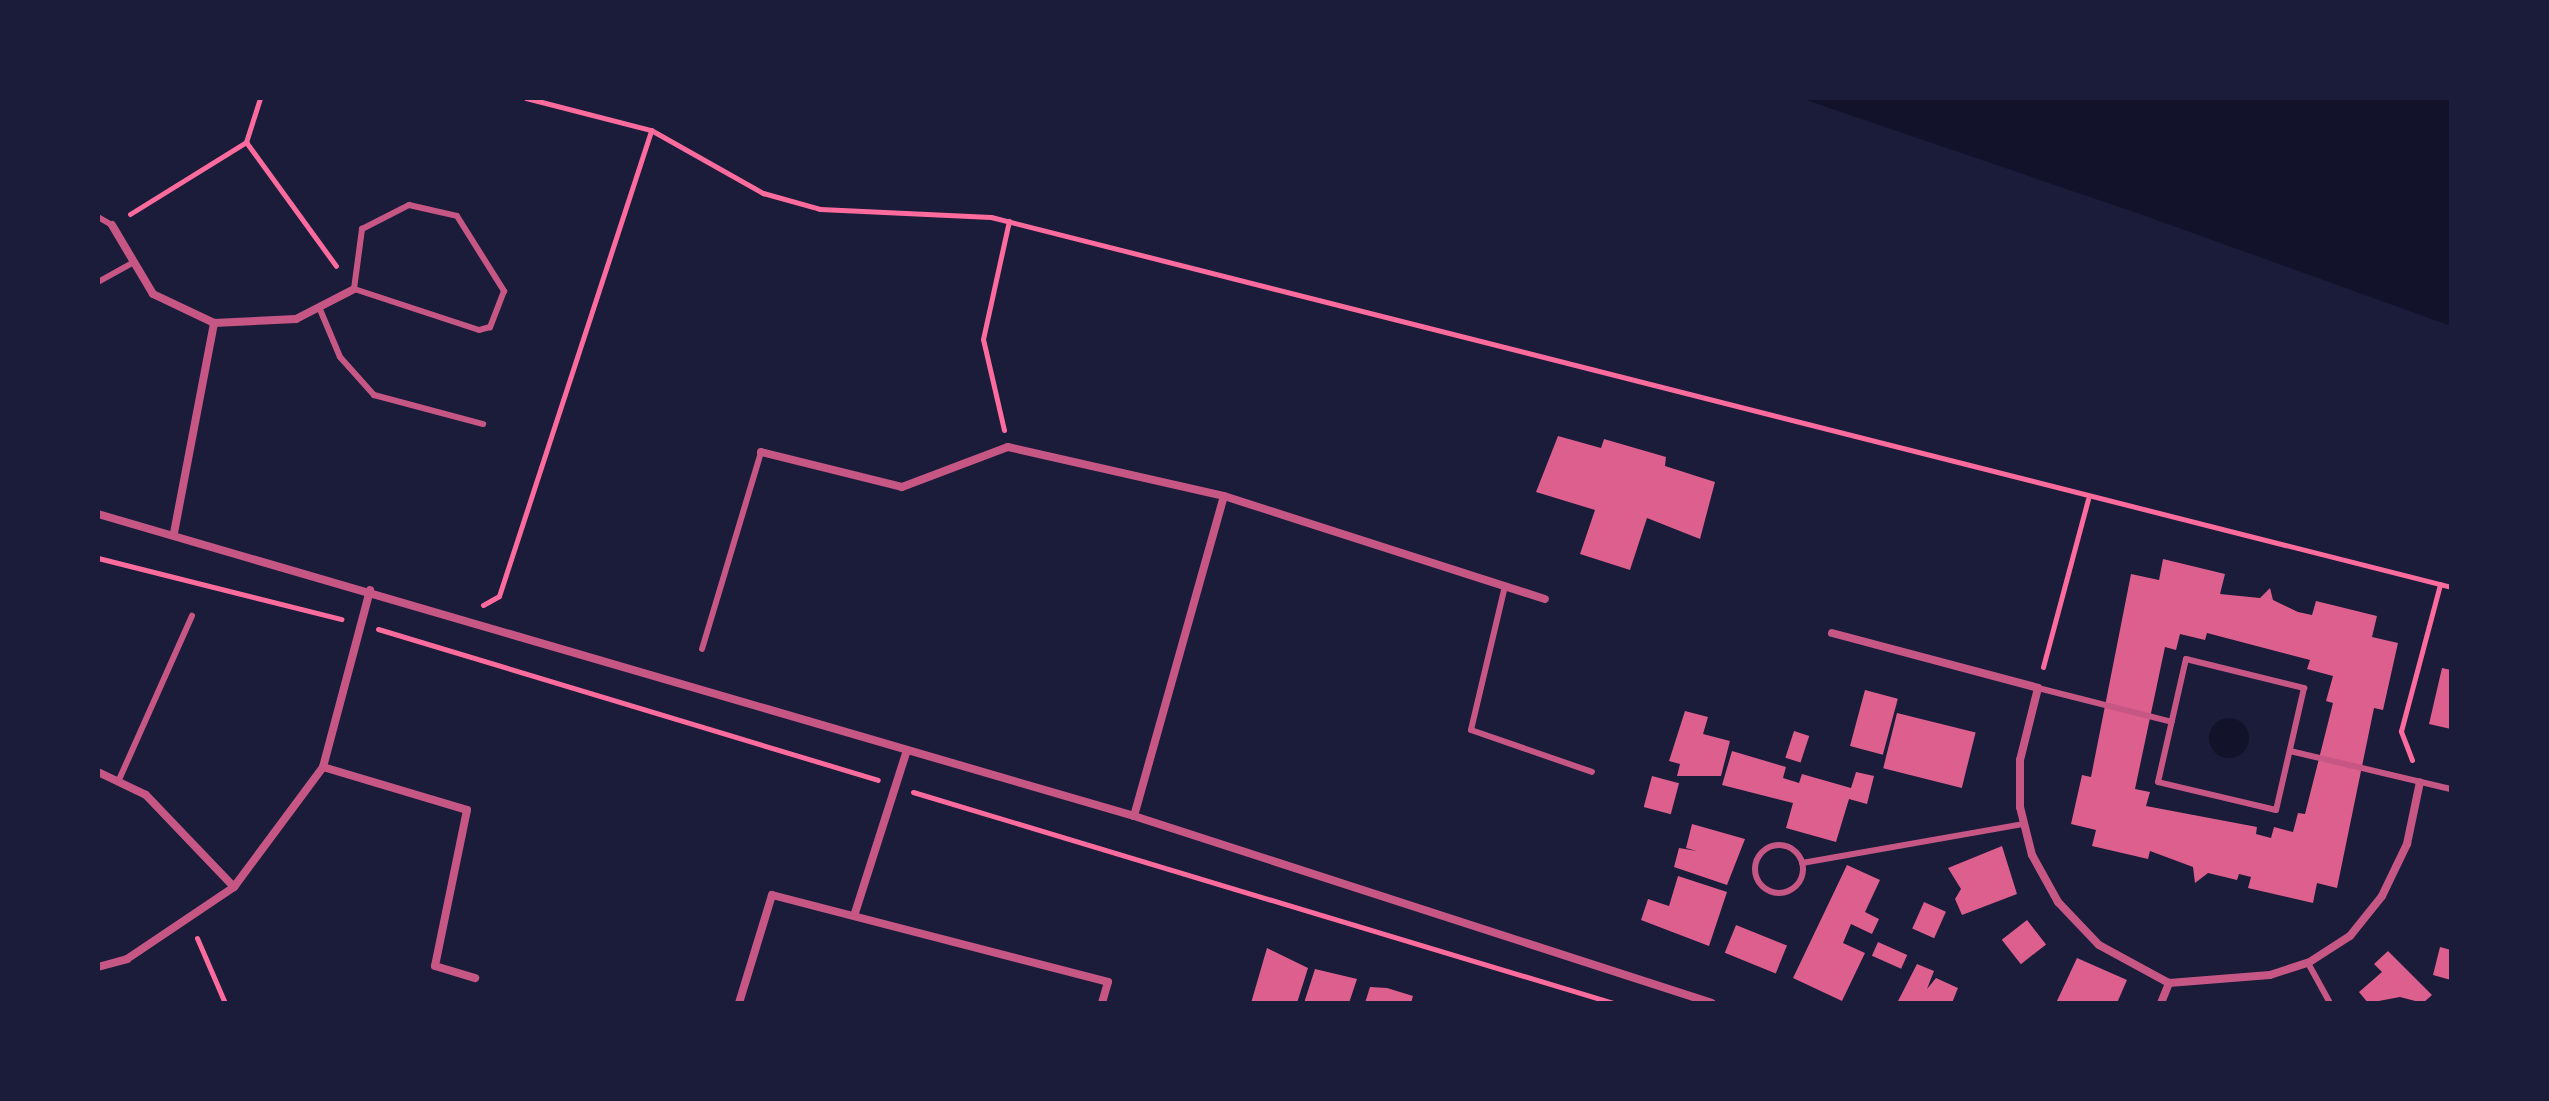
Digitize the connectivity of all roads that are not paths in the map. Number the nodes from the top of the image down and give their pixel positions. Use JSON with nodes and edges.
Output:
{"nodes":[{"id":1,"x":98,"y":217,"type":"edge"},
{"id":2,"x":112,"y":225,"type":"joint"},
{"id":3,"x":134,"y":262,"type":"junction"},
{"id":4,"x":98,"y":282,"type":"edge"},
{"id":5,"x":354,"y":289,"type":"junction"},
{"id":6,"x":319,"y":307,"type":"junction"},
{"id":7,"x":214,"y":323,"type":"junction"},
{"id":8,"x":483,"y":424,"type":"dead end"},
{"id":9,"x":761,"y":452,"type":"joint"},
{"id":10,"x":1224,"y":496,"type":"junction"},
{"id":11,"x":98,"y":514,"type":"edge"},
{"id":12,"x":174,"y":533,"type":"junction"},
{"id":13,"x":1505,"y":586,"type":"junction"},
{"id":14,"x":370,"y":590,"type":"junction"},
{"id":15,"x":1545,"y":599,"type":"dead end"},
{"id":16,"x":192,"y":616,"type":"dead end"},
{"id":17,"x":1832,"y":633,"type":"dead end"},
{"id":18,"x":702,"y":649,"type":"dead end"},
{"id":19,"x":2038,"y":688,"type":"junction"},
{"id":20,"x":2172,"y":722,"type":"junction"},
{"id":21,"x":907,"y":750,"type":"junction"},
{"id":22,"x":2290,"y":751,"type":"junction"},
{"id":23,"x":323,"y":767,"type":"junction"},
{"id":24,"x":98,"y":772,"type":"edge"},
{"id":25,"x":1592,"y":772,"type":"dead end"},
{"id":26,"x":118,"y":782,"type":"junction"},
{"id":27,"x":2420,"y":782,"type":"junction"},
{"id":28,"x":2451,"y":789,"type":"edge"},
{"id":29,"x":1134,"y":816,"type":"junction"},
{"id":30,"x":2023,"y":824,"type":"junction"},
{"id":31,"x":1802,"y":863,"type":"junction"},
{"id":32,"x":234,"y":887,"type":"junction"},
{"id":33,"x":855,"y":913,"type":"junction"},
{"id":34,"x":2308,"y":963,"type":"junction"},
{"id":35,"x":98,"y":967,"type":"edge"},
{"id":36,"x":475,"y":978,"type":"dead end"},
{"id":37,"x":2169,"y":983,"type":"junction"},
{"id":38,"x":1688,"y":993,"type":"junction"},
{"id":39,"x":739,"y":1003,"type":"edge"},
{"id":40,"x":1102,"y":1003,"type":"edge"},
{"id":41,"x":1684,"y":1003,"type":"edge"},
{"id":42,"x":1712,"y":1003,"type":"edge"},
{"id":43,"x":2161,"y":1003,"type":"edge"},
{"id":44,"x":2330,"y":1003,"type":"edge"}],
"edges":[{"from":1,"to":2,"type":"lane"},
{"from":2,"to":3,"type":"street"},
{"from":3,"to":4,"type":"lane"},
{"from":3,"to":7,"type":"street"},
{"from":5,"to":5,"type":"lane"},
{"from":5,"to":6,"type":"street"},
{"from":6,"to":7,"type":"street"},
{"from":6,"to":8,"type":"lane"},
{"from":7,"to":12,"type":"street"},
{"from":9,"to":10,"type":"street"},
{"from":9,"to":18,"type":"lane"},
{"from":10,"to":13,"type":"street"},
{"from":10,"to":29,"type":"street"},
{"from":11,"to":12,"type":"street"},
{"from":12,"to":14,"type":"street"},
{"from":13,"to":15,"type":"street"},
{"from":13,"to":25,"type":"lane"},
{"from":14,"to":21,"type":"street"},
{"from":14,"to":23,"type":"street"},
{"from":16,"to":26,"type":"lane"},
{"from":17,"to":19,"type":"street"},
{"from":19,"to":20,"type":"lane"},
{"from":19,"to":30,"type":"street"},
{"from":20,"to":22,"type":"lane"},
{"from":20,"to":22,"type":"lane"},
{"from":21,"to":29,"type":"street"},
{"from":21,"to":33,"type":"street"},
{"from":22,"to":27,"type":"lane"},
{"from":23,"to":32,"type":"street"},
{"from":23,"to":36,"type":"street"},
{"from":24,"to":26,"type":"street"},
{"from":26,"to":32,"type":"street"},
{"from":27,"to":28,"type":"lane"},
{"from":27,"to":34,"type":"street"},
{"from":29,"to":38,"type":"street"},
{"from":30,"to":31,"type":"lane"},
{"from":30,"to":37,"type":"street"},
{"from":31,"to":31,"type":"lane"},
{"from":32,"to":35,"type":"street"},
{"from":33,"to":39,"type":"street"},
{"from":33,"to":40,"type":"street"},
{"from":34,"to":37,"type":"street"},
{"from":34,"to":44,"type":"lane"},
{"from":37,"to":43,"type":"street"},
{"from":38,"to":41,"type":"street"},
{"from":38,"to":42,"type":"street"}]}
